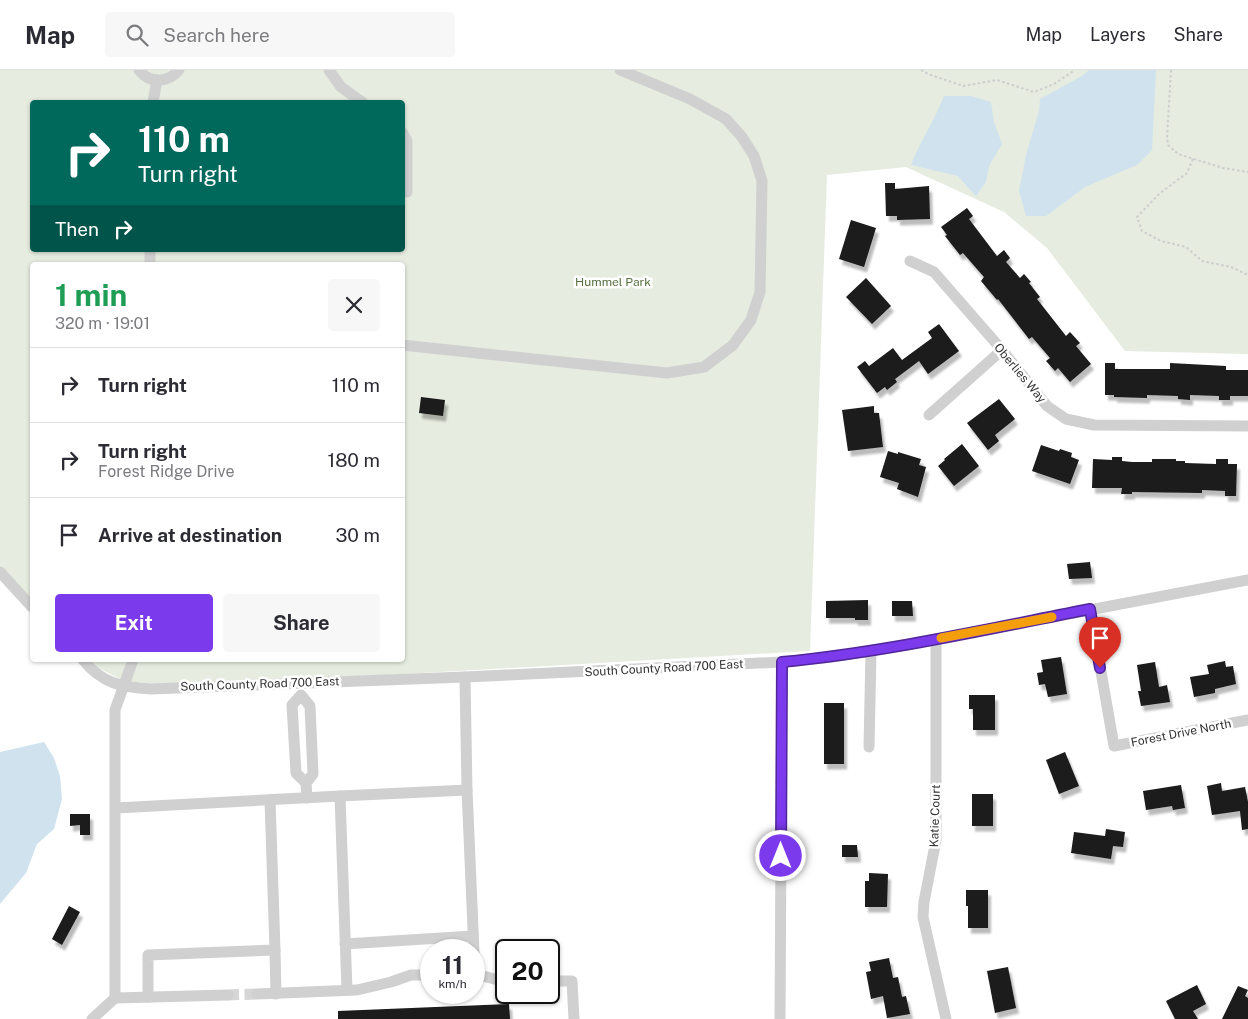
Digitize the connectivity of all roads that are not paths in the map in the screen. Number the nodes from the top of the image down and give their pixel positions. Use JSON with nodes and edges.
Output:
{"nodes":[{"id":1,"x":139,"y":70,"type":"edge"},
{"id":2,"x":179,"y":70,"type":"edge"},
{"id":3,"x":329,"y":70,"type":"edge"},
{"id":4,"x":620,"y":70,"type":"edge"},
{"id":5,"x":156,"y":80,"type":"junction"},
{"id":6,"x":153,"y":100,"type":"edge"},
{"id":7,"x":359,"y":100,"type":"edge"},
{"id":8,"x":405,"y":137,"type":"edge"},
{"id":9,"x":407,"y":192,"type":"dead end"},
{"id":10,"x":910,"y":261,"type":"dead end"},
{"id":11,"x":405,"y":345,"type":"edge"},
{"id":12,"x":1002,"y":350,"type":"junction"},
{"id":13,"x":929,"y":415,"type":"dead end"},
{"id":14,"x":1248,"y":426,"type":"edge"},
{"id":15,"x":0,"y":572,"type":"edge"},
{"id":16,"x":1248,"y":580,"type":"edge"},
{"id":17,"x":30,"y":604,"type":"edge"},
{"id":18,"x":1090,"y":609,"type":"junction"},
{"id":19,"x":936,"y":639,"type":"junction"},
{"id":20,"x":871,"y":651,"type":"junction"},
{"id":21,"x":85,"y":662,"type":"edge"},
{"id":22,"x":132,"y":662,"type":"edge"},
{"id":23,"x":782,"y":662,"type":"junction"},
{"id":24,"x":465,"y":677,"type":"junction"},
{"id":25,"x":301,"y":683,"type":"junction"},
{"id":26,"x":123,"y":686,"type":"junction"},
{"id":27,"x":301,"y":695,"type":"junction"},
{"id":28,"x":1248,"y":720,"type":"edge"},
{"id":29,"x":869,"y":747,"type":"dead end"},
{"id":30,"x":306,"y":783,"type":"junction"},
{"id":31,"x":466,"y":790,"type":"junction"},
{"id":32,"x":340,"y":796,"type":"junction"},
{"id":33,"x":307,"y":798,"type":"junction"},
{"id":34,"x":270,"y":800,"type":"junction"},
{"id":35,"x":116,"y":808,"type":"junction"},
{"id":36,"x":473,"y":936,"type":"junction"},
{"id":37,"x":473,"y":939,"type":"edge"},
{"id":38,"x":345,"y":944,"type":"junction"},
{"id":39,"x":275,"y":950,"type":"junction"},
{"id":40,"x":420,"y":975,"type":"edge"},
{"id":41,"x":560,"y":981,"type":"edge"},
{"id":42,"x":346,"y":990,"type":"junction"},
{"id":43,"x":257,"y":994,"type":"tunnel mouth"},
{"id":44,"x":276,"y":994,"type":"junction"},
{"id":45,"x":228,"y":995,"type":"tunnel mouth"},
{"id":46,"x":148,"y":997,"type":"junction"},
{"id":47,"x":115,"y":998,"type":"junction"},
{"id":48,"x":92,"y":1019,"type":"edge"},
{"id":49,"x":574,"y":1019,"type":"edge"},
{"id":50,"x":780,"y":1019,"type":"edge"},
{"id":51,"x":946,"y":1019,"type":"edge"}],
"edges":[{"from":1,"to":5,"type":"street"},
{"from":2,"to":5,"type":"street"},
{"from":3,"to":7,"type":"street"},
{"from":4,"to":11,"type":"street"},
{"from":5,"to":6,"type":"street"},
{"from":8,"to":9,"type":"street"},
{"from":10,"to":12,"type":"street","name":"Oberlies Way"},
{"from":12,"to":13,"type":"street"},
{"from":12,"to":14,"type":"street","name":"Oberlies Way"},
{"from":15,"to":17,"type":"street"},
{"from":16,"to":18,"type":"street","name":"South County Road 700 East"},
{"from":18,"to":19,"type":"street","name":"South County Road 700 East"},
{"from":18,"to":28,"type":"street","name":"Forest Drive North"},
{"from":19,"to":20,"type":"street","name":"South County Road 700 East"},
{"from":19,"to":51,"type":"street","name":"Katie Court"},
{"from":20,"to":23,"type":"street","name":"South County Road 700 East"},
{"from":20,"to":29,"type":"street"},
{"from":21,"to":26,"type":"street","name":"South County Road 700 East"},
{"from":22,"to":26,"type":"street"},
{"from":23,"to":24,"type":"street","name":"South County Road 700 East"},
{"from":23,"to":50,"type":"street"},
{"from":24,"to":25,"type":"street","name":"South County Road 700 East"},
{"from":24,"to":31,"type":"street"},
{"from":25,"to":26,"type":"street","name":"South County Road 700 East"},
{"from":25,"to":27,"type":"street"},
{"from":26,"to":35,"type":"street"},
{"from":27,"to":30,"type":"street"},
{"from":27,"to":30,"type":"street"},
{"from":30,"to":33,"type":"street"},
{"from":31,"to":32,"type":"street"},
{"from":31,"to":36,"type":"street"},
{"from":32,"to":33,"type":"street"},
{"from":32,"to":38,"type":"street"},
{"from":33,"to":34,"type":"street"},
{"from":34,"to":35,"type":"street"},
{"from":34,"to":39,"type":"street"},
{"from":35,"to":47,"type":"street"},
{"from":36,"to":37,"type":"street"},
{"from":36,"to":38,"type":"street"},
{"from":38,"to":42,"type":"street"},
{"from":39,"to":44,"type":"street"},
{"from":39,"to":46,"type":"street"},
{"from":40,"to":42,"type":"street"},
{"from":41,"to":49,"type":"street"},
{"from":42,"to":44,"type":"street"},
{"from":43,"to":44,"type":"street"},
{"from":45,"to":46,"type":"street"},
{"from":46,"to":47,"type":"street"},
{"from":47,"to":48,"type":"street"}]}
